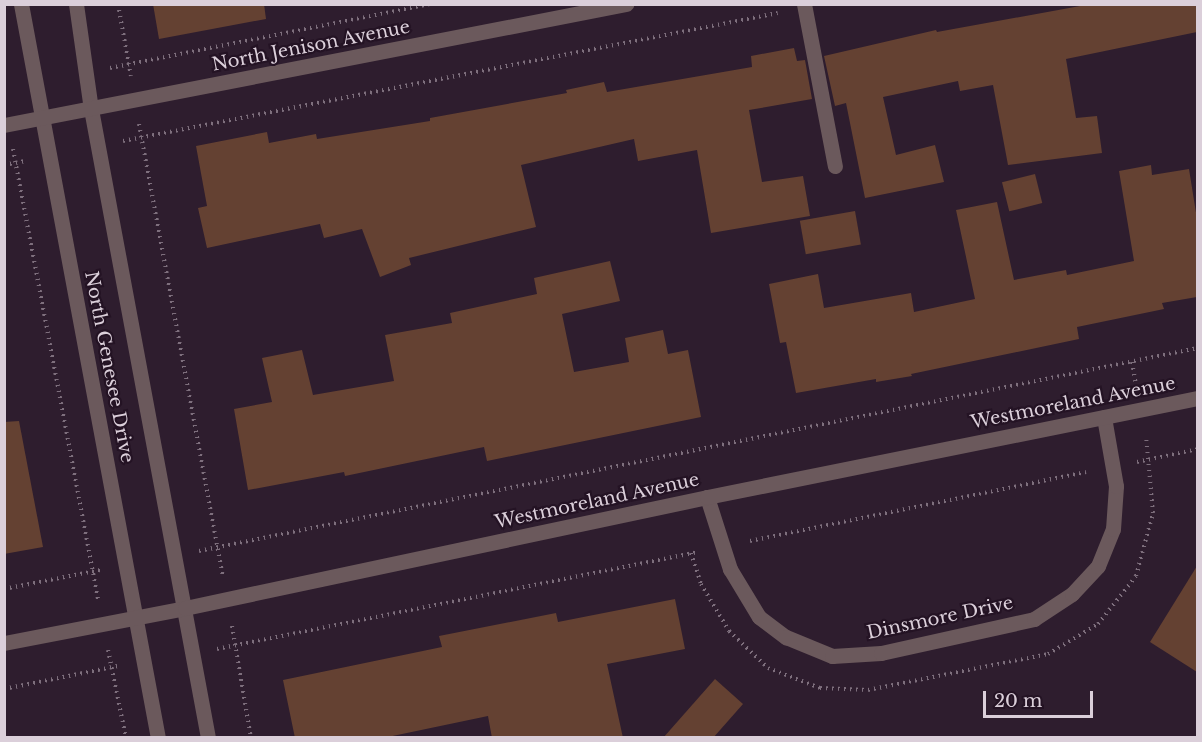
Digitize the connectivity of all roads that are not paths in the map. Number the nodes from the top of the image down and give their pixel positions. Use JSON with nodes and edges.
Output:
{"nodes":[{"id":1,"x":21,"y":4,"type":"edge"},
{"id":2,"x":76,"y":4,"type":"edge"},
{"id":3,"x":626,"y":4,"type":"edge"},
{"id":4,"x":804,"y":6,"type":"edge"},
{"id":5,"x":91,"y":110,"type":"junction"},
{"id":6,"x":43,"y":118,"type":"junction"},
{"id":7,"x":6,"y":124,"type":"edge"},
{"id":8,"x":835,"y":166,"type":"dead end"},
{"id":9,"x":1197,"y":398,"type":"edge"},
{"id":10,"x":1104,"y":417,"type":"junction"},
{"id":11,"x":707,"y":497,"type":"junction"},
{"id":12,"x":185,"y":608,"type":"junction"},
{"id":13,"x":136,"y":618,"type":"junction"},
{"id":14,"x":4,"y":643,"type":"edge"},
{"id":15,"x":158,"y":738,"type":"edge"},
{"id":16,"x":208,"y":738,"type":"edge"}],
"edges":[{"from":1,"to":6,"type":"street","name":"North Genesee Drive"},
{"from":2,"to":5,"type":"street","name":"North Genesee Drive"},
{"from":3,"to":5,"type":"street","name":"North Jenison Avenue"},
{"from":4,"to":8,"type":"street"},
{"from":5,"to":6,"type":"street","name":"North Jenison Avenue"},
{"from":5,"to":12,"type":"street","name":"North Genesee Drive"},
{"from":6,"to":7,"type":"street","name":"North Jenison Avenue"},
{"from":6,"to":13,"type":"street","name":"North Genesee Drive"},
{"from":9,"to":10,"type":"street","name":"Westmoreland Avenue"},
{"from":10,"to":11,"type":"street","name":"Westmoreland Avenue"},
{"from":10,"to":11,"type":"street","name":"Dinsmore Drive"},
{"from":11,"to":12,"type":"street","name":"Westmoreland Avenue"},
{"from":12,"to":13,"type":"street","name":"Westmoreland Avenue"},
{"from":12,"to":16,"type":"street","name":"North Genesee Drive"},
{"from":13,"to":14,"type":"street","name":"Westmoreland Avenue"},
{"from":13,"to":15,"type":"street","name":"North Genesee Drive"}]}
